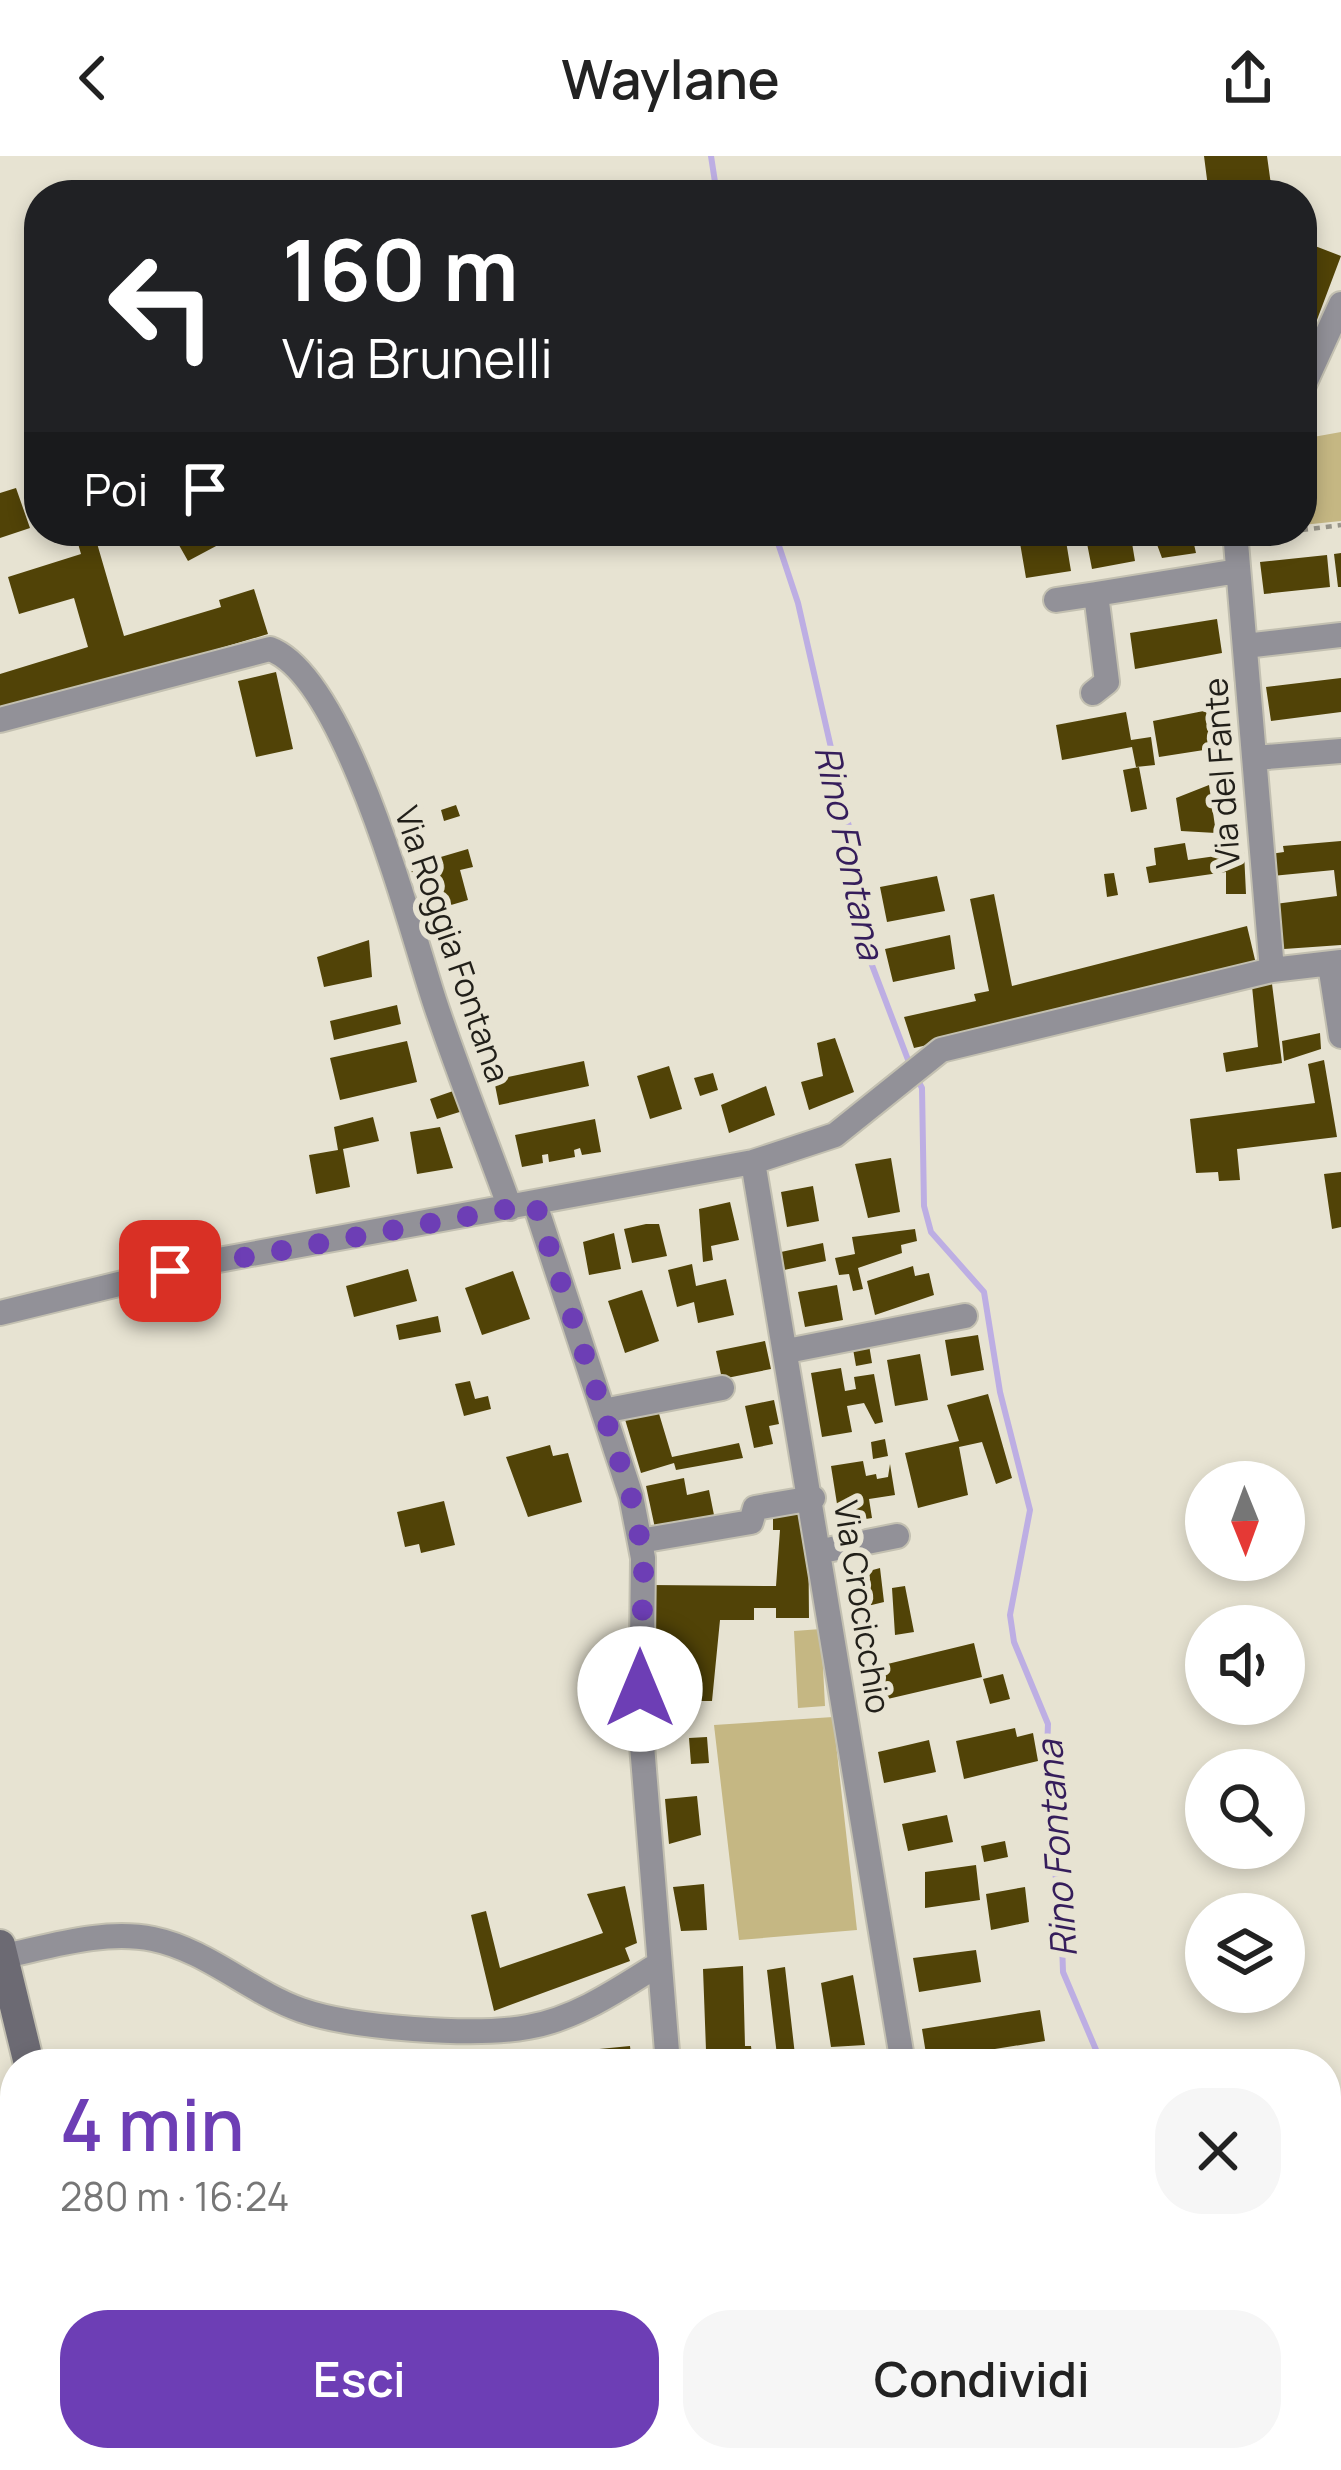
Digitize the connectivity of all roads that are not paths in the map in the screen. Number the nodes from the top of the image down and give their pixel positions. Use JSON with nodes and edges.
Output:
{"nodes":[{"id":1,"x":1341,"y":304,"type":"edge"},
{"id":2,"x":1332,"y":352,"type":"edge"},
{"id":3,"x":1236,"y":546,"type":"edge"},
{"id":4,"x":1238,"y":571,"type":"junction"},
{"id":5,"x":1096,"y":594,"type":"junction"},
{"id":6,"x":1056,"y":599,"type":"dead end"},
{"id":7,"x":1341,"y":635,"type":"edge"},
{"id":8,"x":1245,"y":646,"type":"junction"},
{"id":9,"x":1093,"y":693,"type":"dead end"},
{"id":10,"x":0,"y":720,"type":"edge"},
{"id":11,"x":1341,"y":751,"type":"edge"},
{"id":12,"x":1255,"y":758,"type":"junction"},
{"id":13,"x":1336,"y":963,"type":"edge"},
{"id":14,"x":1272,"y":970,"type":"junction"},
{"id":15,"x":1341,"y":1036,"type":"edge"},
{"id":16,"x":753,"y":1162,"type":"junction"},
{"id":17,"x":523,"y":1206,"type":"junction"},
{"id":18,"x":0,"y":1312,"type":"edge"},
{"id":19,"x":965,"y":1316,"type":"dead end"},
{"id":20,"x":787,"y":1351,"type":"junction"},
{"id":21,"x":722,"y":1388,"type":"dead end"},
{"id":22,"x":603,"y":1411,"type":"junction"},
{"id":23,"x":812,"y":1498,"type":"junction"},
{"id":24,"x":897,"y":1536,"type":"dead end"},
{"id":25,"x":640,"y":1541,"type":"junction"},
{"id":26,"x":822,"y":1551,"type":"junction"},
{"id":27,"x":1,"y":1953,"type":"edge"},
{"id":28,"x":659,"y":1964,"type":"junction"},
{"id":29,"x":25,"y":2049,"type":"edge"},
{"id":30,"x":667,"y":2049,"type":"edge"},
{"id":31,"x":901,"y":2049,"type":"edge"}],
"edges":[{"from":1,"to":2,"type":"street"},
{"from":3,"to":4,"type":"street","name":"Via del Fante"},
{"from":4,"to":5,"type":"street"},
{"from":4,"to":8,"type":"street","name":"Via del Fante"},
{"from":5,"to":6,"type":"street"},
{"from":5,"to":9,"type":"street"},
{"from":7,"to":8,"type":"street"},
{"from":8,"to":12,"type":"street","name":"Via del Fante"},
{"from":10,"to":17,"type":"street","name":"Via Roggia Fontana"},
{"from":11,"to":12,"type":"street"},
{"from":12,"to":14,"type":"street","name":"Via del Fante"},
{"from":13,"to":14,"type":"street"},
{"from":13,"to":15,"type":"street"},
{"from":14,"to":16,"type":"street"},
{"from":16,"to":17,"type":"street"},
{"from":16,"to":20,"type":"street","name":"Via Crocicchio"},
{"from":17,"to":18,"type":"street"},
{"from":17,"to":22,"type":"street"},
{"from":19,"to":20,"type":"street"},
{"from":20,"to":23,"type":"street","name":"Via Crocicchio"},
{"from":21,"to":22,"type":"street"},
{"from":22,"to":25,"type":"street"},
{"from":23,"to":25,"type":"street"},
{"from":23,"to":26,"type":"street","name":"Via Crocicchio"},
{"from":24,"to":26,"type":"street"},
{"from":25,"to":28,"type":"street"},
{"from":26,"to":31,"type":"street","name":"Via Crocicchio"},
{"from":27,"to":28,"type":"street"},
{"from":27,"to":29,"type":"street"},
{"from":28,"to":30,"type":"street"}]}
